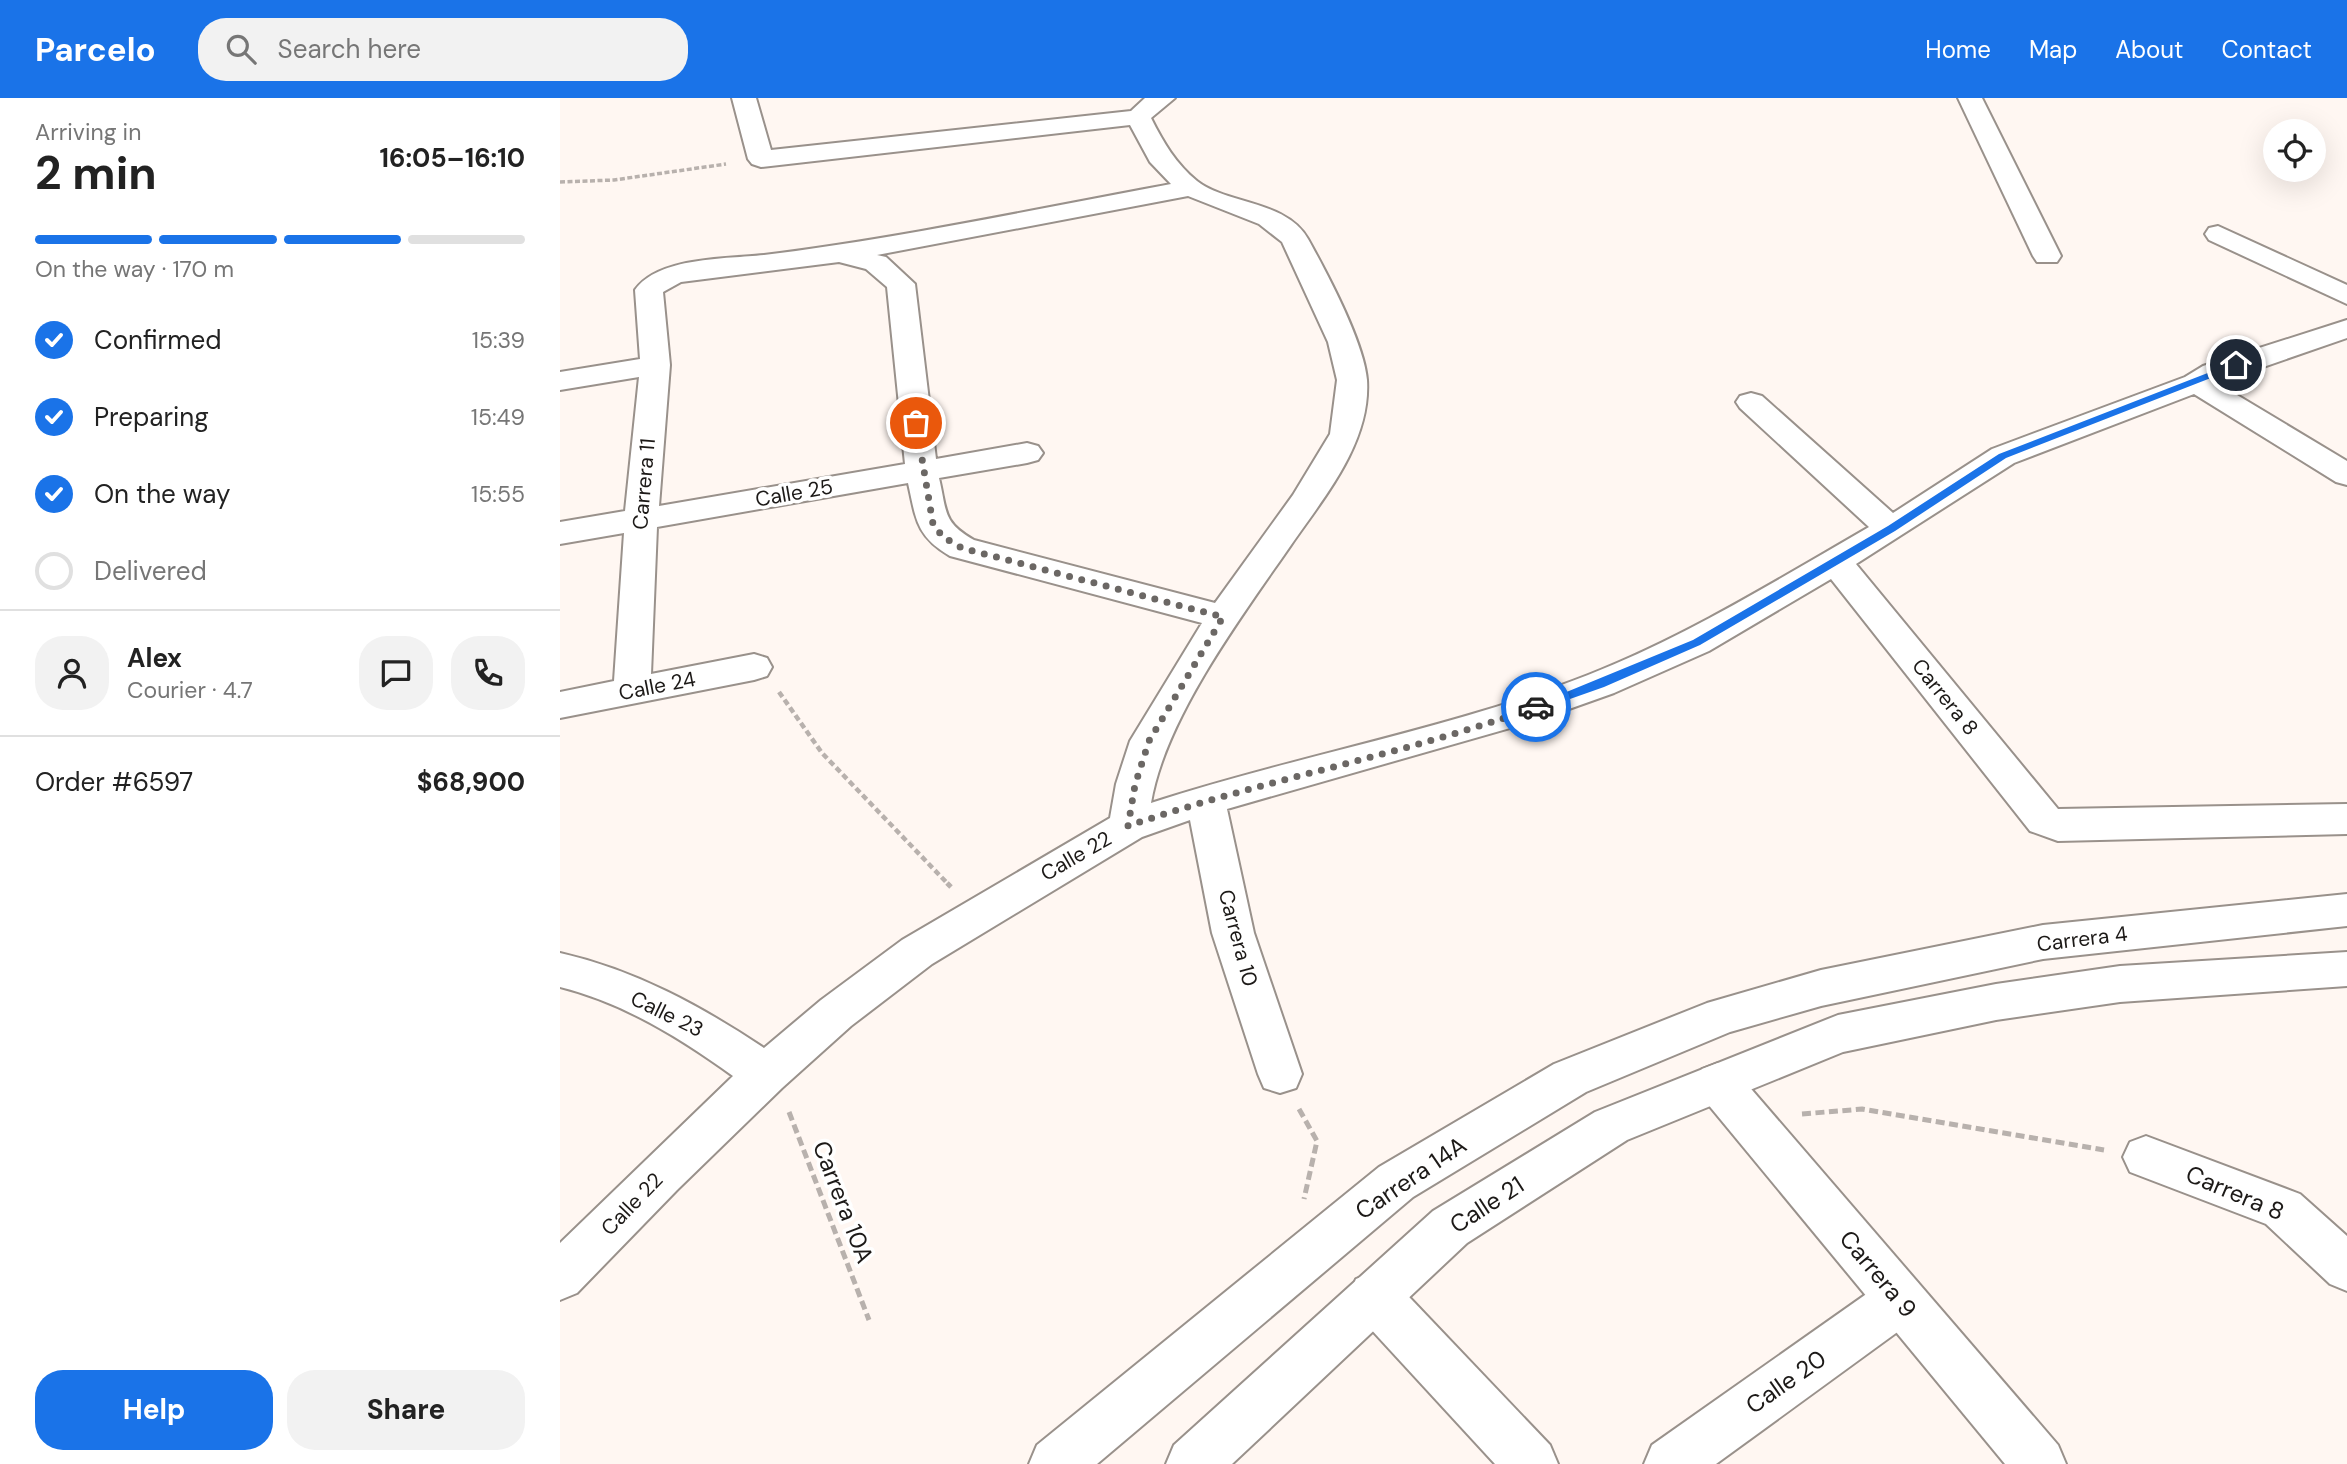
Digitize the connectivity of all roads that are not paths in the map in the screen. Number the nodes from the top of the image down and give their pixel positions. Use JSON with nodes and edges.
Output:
{"nodes":[{"id":1,"x":744,"y":98,"type":"edge"},
{"id":2,"x":1163,"y":98,"type":"edge"},
{"id":3,"x":1970,"y":98,"type":"edge"},
{"id":4,"x":1138,"y":117,"type":"junction"},
{"id":5,"x":1190,"y":188,"type":"junction"},
{"id":6,"x":2218,"y":234,"type":"dead end"},
{"id":7,"x":838,"y":254,"type":"junction"},
{"id":8,"x":2046,"y":256,"type":"dead end"},
{"id":9,"x":2347,"y":296,"type":"edge"},
{"id":10,"x":2347,"y":329,"type":"edge"},
{"id":11,"x":655,"y":365,"type":"junction"},
{"id":12,"x":560,"y":381,"type":"edge"},
{"id":13,"x":2196,"y":383,"type":"junction"},
{"id":14,"x":1751,"y":402,"type":"dead end"},
{"id":15,"x":1027,"y":453,"type":"dead end"},
{"id":16,"x":922,"y":471,"type":"junction"},
{"id":17,"x":2347,"y":475,"type":"edge"},
{"id":18,"x":641,"y":519,"type":"junction"},
{"id":19,"x":1891,"y":529,"type":"junction"},
{"id":20,"x":560,"y":533,"type":"edge"},
{"id":21,"x":1836,"y":562,"type":"junction"},
{"id":22,"x":1223,"y":617,"type":"junction"},
{"id":23,"x":754,"y":667,"type":"road end"},
{"id":24,"x":632,"y":691,"type":"junction"},
{"id":25,"x":560,"y":705,"type":"edge"},
{"id":26,"x":1206,"y":800,"type":"junction"},
{"id":27,"x":2347,"y":819,"type":"edge"},
{"id":28,"x":1128,"y":826,"type":"junction"},
{"id":29,"x":2347,"y":910,"type":"edge"},
{"id":30,"x":2347,"y":969,"type":"edge"},
{"id":31,"x":560,"y":970,"type":"edge"},
{"id":32,"x":1821,"y":988,"type":"joint"},
{"id":33,"x":1280,"y":1074,"type":"road end"},
{"id":34,"x":776,"y":1090,"type":"junction"},
{"id":35,"x":1733,"y":1100,"type":"junction"},
{"id":36,"x":2146,"y":1157,"type":"road end"},
{"id":37,"x":2347,"y":1268,"type":"edge"},
{"id":38,"x":560,"y":1278,"type":"edge"},
{"id":39,"x":1374,"y":1296,"type":"junction"},
{"id":40,"x":1900,"y":1300,"type":"junction"},
{"id":41,"x":1056,"y":1464,"type":"edge"},
{"id":42,"x":1193,"y":1464,"type":"edge"},
{"id":43,"x":1531,"y":1464,"type":"edge"},
{"id":44,"x":1671,"y":1464,"type":"edge"},
{"id":45,"x":2039,"y":1464,"type":"edge"}],
"edges":[{"from":1,"to":4,"type":"main road"},
{"from":2,"to":4,"type":"main road"},
{"from":3,"to":8,"type":"main road"},
{"from":4,"to":5,"type":"main road"},
{"from":5,"to":7,"type":"main road"},
{"from":5,"to":22,"type":"main road"},
{"from":6,"to":9,"type":"main road"},
{"from":7,"to":11,"type":"main road","name":"Carrera 11"},
{"from":7,"to":16,"type":"main road"},
{"from":10,"to":13,"type":"main road","name":"Calle 22"},
{"from":11,"to":12,"type":"main road"},
{"from":11,"to":18,"type":"main road","name":"Carrera 11"},
{"from":13,"to":17,"type":"main road"},
{"from":13,"to":19,"type":"main road","name":"Calle 22"},
{"from":14,"to":19,"type":"main road"},
{"from":15,"to":16,"type":"main road","name":"Calle 25"},
{"from":16,"to":18,"type":"main road","name":"Calle 25"},
{"from":16,"to":22,"type":"main road"},
{"from":18,"to":20,"type":"main road","name":"Calle 25"},
{"from":18,"to":24,"type":"main road","name":"Carrera 11"},
{"from":19,"to":21,"type":"main road","name":"Calle 22"},
{"from":21,"to":26,"type":"main road","name":"Calle 22"},
{"from":21,"to":27,"type":"main road","name":"Carrera 8"},
{"from":22,"to":28,"type":"main road"},
{"from":23,"to":24,"type":"main road","name":"Calle 24"},
{"from":24,"to":25,"type":"main road","name":"Calle 24"},
{"from":26,"to":28,"type":"main road","name":"Calle 22"},
{"from":26,"to":33,"type":"main road","name":"Carrera 10"},
{"from":28,"to":34,"type":"main road","name":"Calle 22"},
{"from":29,"to":32,"type":"main road","name":"Carrera 4"},
{"from":30,"to":35,"type":"main road","name":"Calle 21"},
{"from":31,"to":34,"type":"main road","name":"Calle 23"},
{"from":32,"to":41,"type":"main road","name":"Carrera 14A"},
{"from":34,"to":38,"type":"main road","name":"Calle 22"},
{"from":35,"to":39,"type":"main road","name":"Calle 21"},
{"from":35,"to":40,"type":"main road","name":"Carrera 9"},
{"from":36,"to":37,"type":"main road","name":"Carrera 8"},
{"from":39,"to":42,"type":"main road","name":"Calle 21"},
{"from":39,"to":43,"type":"main road"},
{"from":40,"to":44,"type":"main road","name":"Calle 20"},
{"from":40,"to":45,"type":"main road","name":"Carrera 9"}]}
